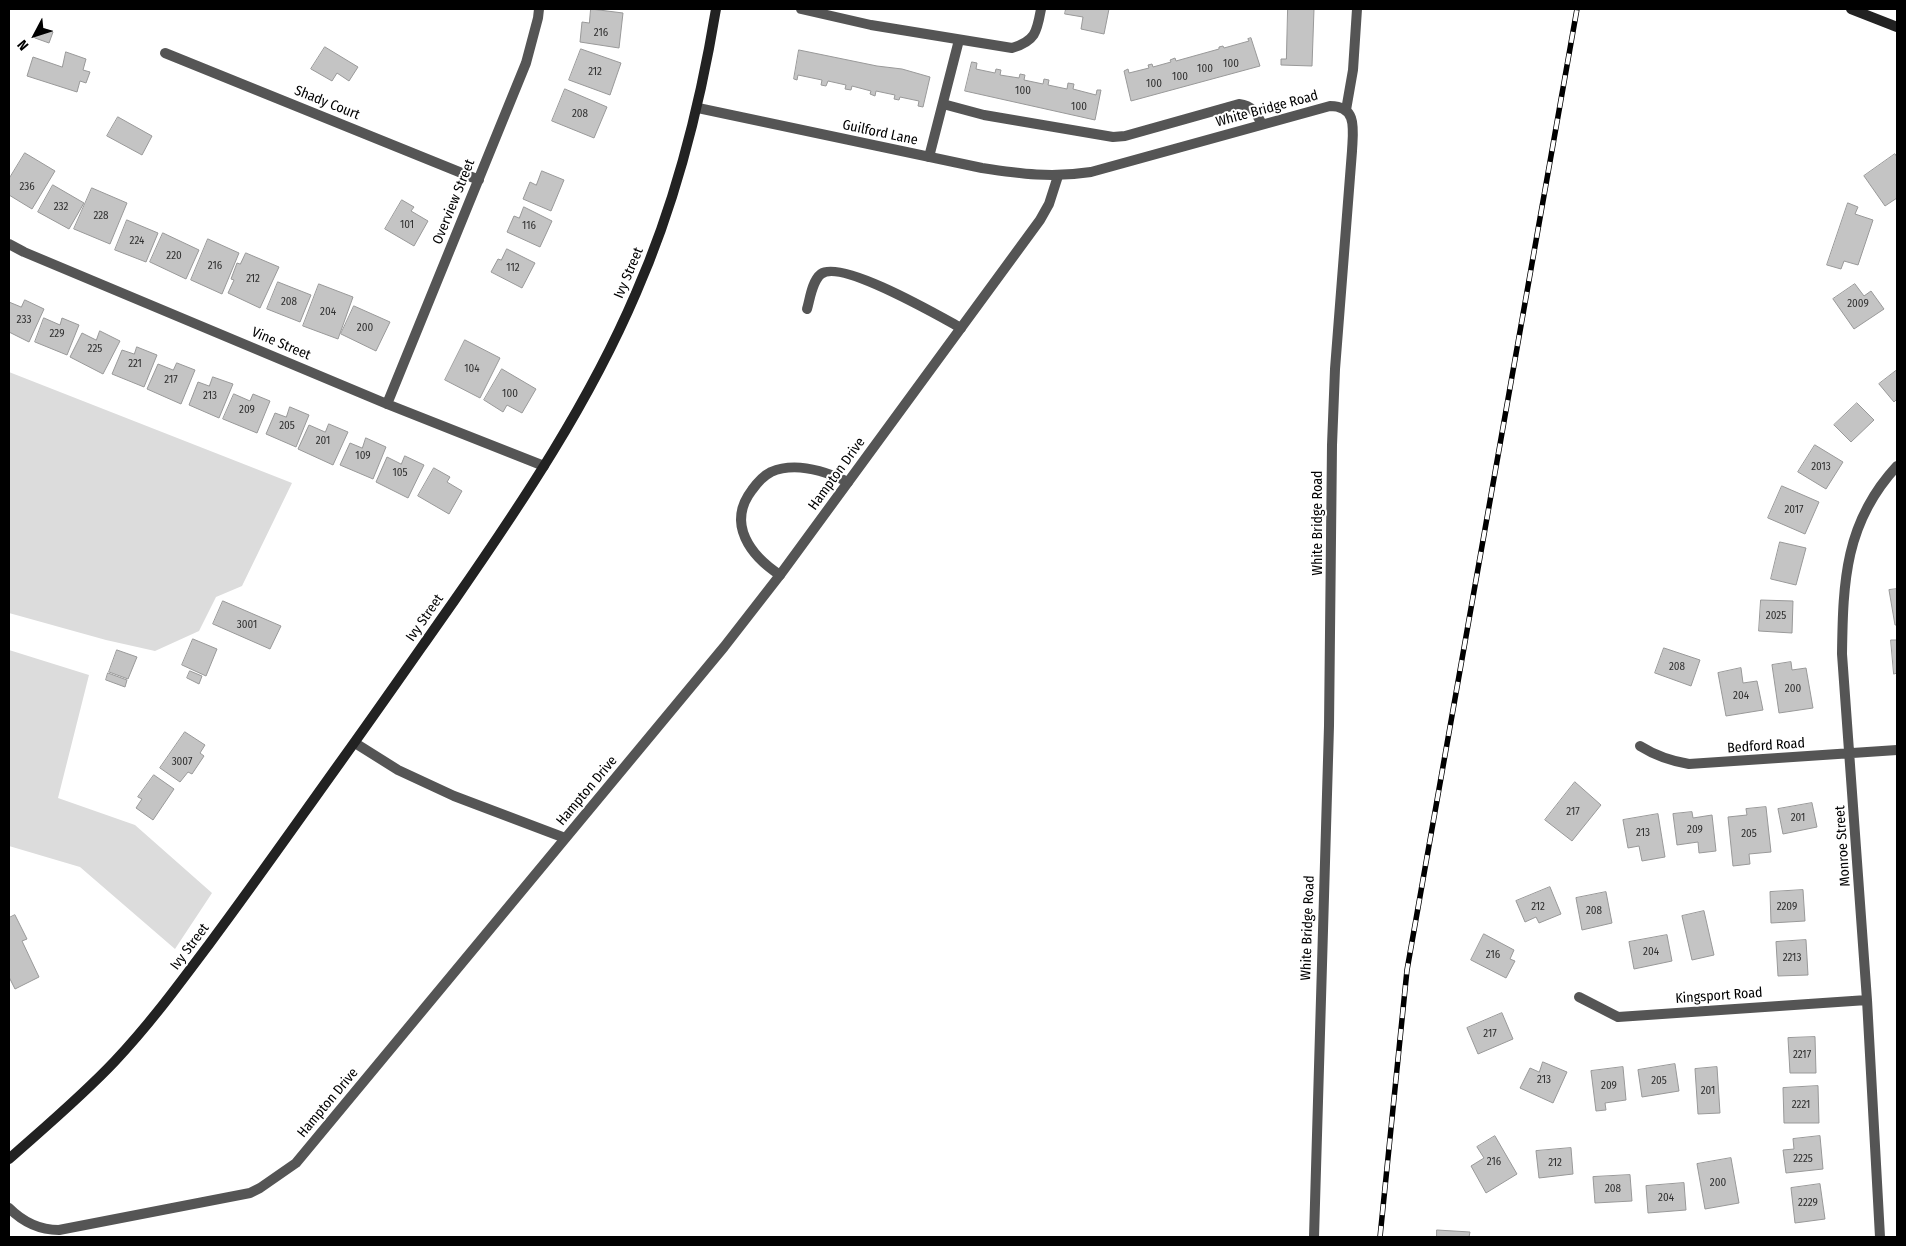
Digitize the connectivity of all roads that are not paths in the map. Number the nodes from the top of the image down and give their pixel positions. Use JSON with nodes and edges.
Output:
{"nodes":[{"id":1,"x":539,"y":9,"type":"edge"},
{"id":2,"x":716,"y":9,"type":"edge"},
{"id":3,"x":801,"y":9,"type":"edge"},
{"id":4,"x":1041,"y":9,"type":"edge"},
{"id":5,"x":1357,"y":9,"type":"edge"},
{"id":6,"x":1851,"y":9,"type":"edge"},
{"id":7,"x":1897,"y":27,"type":"edge"},
{"id":8,"x":959,"y":40,"type":"junction"},
{"id":9,"x":165,"y":53,"type":"dead end"},
{"id":10,"x":943,"y":104,"type":"junction"},
{"id":11,"x":698,"y":108,"type":"junction"},
{"id":12,"x":1346,"y":110,"type":"junction"},
{"id":13,"x":1262,"y":124,"type":"junction"},
{"id":14,"x":929,"y":157,"type":"junction"},
{"id":15,"x":1058,"y":176,"type":"junction"},
{"id":16,"x":478,"y":180,"type":"junction"},
{"id":17,"x":9,"y":244,"type":"edge"},
{"id":18,"x":807,"y":309,"type":"dead end"},
{"id":19,"x":961,"y":328,"type":"junction"},
{"id":20,"x":387,"y":404,"type":"junction"},
{"id":21,"x":544,"y":466,"type":"junction"},
{"id":22,"x":1897,"y":466,"type":"edge"},
{"id":23,"x":848,"y":482,"type":"junction"},
{"id":24,"x":780,"y":575,"type":"junction"},
{"id":25,"x":355,"y":742,"type":"junction"},
{"id":26,"x":1640,"y":746,"type":"dead end"},
{"id":27,"x":1897,"y":750,"type":"edge"},
{"id":28,"x":1850,"y":754,"type":"junction"},
{"id":29,"x":565,"y":838,"type":"junction"},
{"id":30,"x":1579,"y":997,"type":"dead end"},
{"id":31,"x":1866,"y":1000,"type":"junction"},
{"id":32,"x":9,"y":1159,"type":"edge"},
{"id":33,"x":9,"y":1208,"type":"edge"},
{"id":34,"x":1314,"y":1237,"type":"edge"},
{"id":35,"x":1880,"y":1237,"type":"edge"}],
"edges":[{"from":1,"to":16,"type":"street","name":"Overview Street"},
{"from":2,"to":11,"type":"main road","name":"Ivy Street"},
{"from":3,"to":8,"type":"street"},
{"from":4,"to":8,"type":"street"},
{"from":5,"to":12,"type":"street"},
{"from":6,"to":7,"type":"main road"},
{"from":8,"to":10,"type":"street"},
{"from":9,"to":16,"type":"street","name":"Shady Court"},
{"from":10,"to":13,"type":"street"},
{"from":10,"to":14,"type":"street"},
{"from":11,"to":14,"type":"street","name":"Guilford Lane"},
{"from":11,"to":21,"type":"main road","name":"Ivy Street"},
{"from":12,"to":13,"type":"street","name":"White Bridge Road"},
{"from":12,"to":34,"type":"street","name":"White Bridge Road"},
{"from":13,"to":15,"type":"street","name":"White Bridge Road"},
{"from":14,"to":15,"type":"street","name":"Guilford Lane"},
{"from":15,"to":19,"type":"street","name":"Hampton Drive"},
{"from":16,"to":20,"type":"street","name":"Overview Street"},
{"from":17,"to":20,"type":"street","name":"Vine Street"},
{"from":18,"to":19,"type":"street"},
{"from":19,"to":23,"type":"street","name":"Hampton Drive"},
{"from":20,"to":21,"type":"street","name":"Vine Street"},
{"from":21,"to":25,"type":"main road","name":"Ivy Street"},
{"from":22,"to":28,"type":"street","name":"Monroe Street"},
{"from":23,"to":24,"type":"street","name":"Hampton Drive"},
{"from":23,"to":24,"type":"street"},
{"from":24,"to":29,"type":"street","name":"Hampton Drive"},
{"from":25,"to":29,"type":"street"},
{"from":25,"to":32,"type":"main road","name":"Ivy Street"},
{"from":26,"to":28,"type":"street","name":"Bedford Road"},
{"from":27,"to":28,"type":"street","name":"Bedford Road"},
{"from":28,"to":31,"type":"street","name":"Monroe Street"},
{"from":29,"to":33,"type":"street","name":"Hampton Drive"},
{"from":30,"to":31,"type":"street","name":"Kingsport Road"},
{"from":31,"to":35,"type":"street","name":"Monroe Street"}]}
